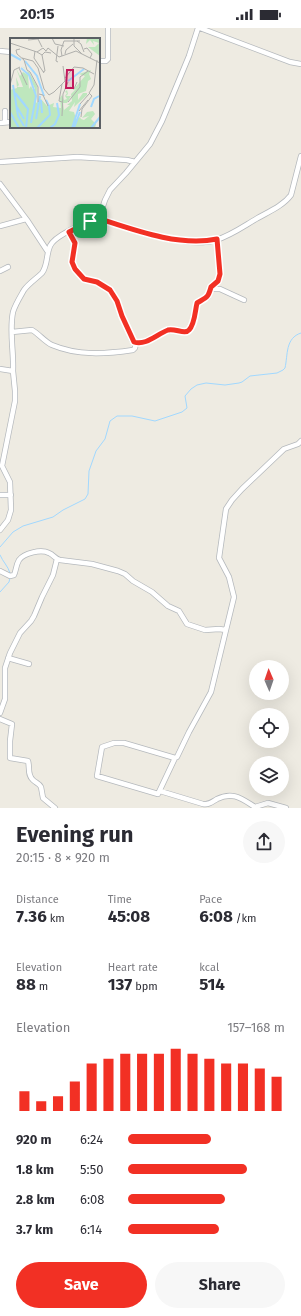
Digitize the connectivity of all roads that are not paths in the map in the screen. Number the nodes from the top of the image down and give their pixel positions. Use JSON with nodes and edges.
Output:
{"nodes":[{"id":1,"x":108,"y":28,"type":"edge"},
{"id":2,"x":199,"y":28,"type":"edge"},
{"id":3,"x":0,"y":51,"type":"edge"},
{"id":4,"x":10,"y":52,"type":"edge"},
{"id":5,"x":100,"y":61,"type":"edge"},
{"id":6,"x":301,"y":64,"type":"edge"},
{"id":7,"x":5,"y":111,"type":"dead end"},
{"id":8,"x":3,"y":123,"type":"edge"},
{"id":9,"x":301,"y":156,"type":"edge"},
{"id":10,"x":0,"y":162,"type":"edge"},
{"id":11,"x":135,"y":162,"type":"junction"},
{"id":12,"x":0,"y":184,"type":"edge"},
{"id":13,"x":97,"y":218,"type":"junction"},
{"id":14,"x":26,"y":219,"type":"junction"},
{"id":15,"x":0,"y":226,"type":"edge"},
{"id":16,"x":69,"y":232,"type":"junction"},
{"id":17,"x":217,"y":239,"type":"junction"},
{"id":18,"x":48,"y":252,"type":"junction"},
{"id":19,"x":8,"y":267,"type":"dead end"},
{"id":20,"x":0,"y":271,"type":"edge"},
{"id":21,"x":210,"y":289,"type":"junction"},
{"id":22,"x":244,"y":300,"type":"dead end"},
{"id":23,"x":12,"y":332,"type":"junction"},
{"id":24,"x":136,"y":343,"type":"junction"},
{"id":25,"x":0,"y":369,"type":"edge"},
{"id":26,"x":13,"y":371,"type":"junction"},
{"id":27,"x":301,"y":441,"type":"edge"},
{"id":28,"x":11,"y":495,"type":"junction"},
{"id":29,"x":0,"y":496,"type":"edge"},
{"id":30,"x":0,"y":530,"type":"edge"},
{"id":31,"x":57,"y":559,"type":"junction"},
{"id":32,"x":0,"y":571,"type":"edge"},
{"id":33,"x":226,"y":630,"type":"junction"},
{"id":34,"x":8,"y":658,"type":"junction"},
{"id":35,"x":29,"y":664,"type":"dead end"},
{"id":36,"x":0,"y":713,"type":"edge"},
{"id":37,"x":0,"y":719,"type":"edge"},
{"id":38,"x":175,"y":758,"type":"junction"},
{"id":39,"x":160,"y":791,"type":"junction"},
{"id":40,"x":55,"y":808,"type":"edge"},
{"id":41,"x":286,"y":808,"type":"edge"}],
"edges":[{"from":1,"to":5,"type":"street"},
{"from":2,"to":6,"type":"street"},
{"from":2,"to":11,"type":"street"},
{"from":3,"to":4,"type":"street"},
{"from":7,"to":8,"type":"street"},
{"from":9,"to":17,"type":"street"},
{"from":10,"to":11,"type":"street"},
{"from":11,"to":13,"type":"street"},
{"from":12,"to":14,"type":"street"},
{"from":13,"to":16,"type":"street"},
{"from":13,"to":17,"type":"street"},
{"from":14,"to":15,"type":"street"},
{"from":14,"to":18,"type":"street"},
{"from":16,"to":18,"type":"street"},
{"from":16,"to":24,"type":"street"},
{"from":17,"to":21,"type":"street"},
{"from":18,"to":23,"type":"street"},
{"from":19,"to":20,"type":"street"},
{"from":21,"to":22,"type":"street"},
{"from":21,"to":24,"type":"street"},
{"from":23,"to":24,"type":"street"},
{"from":23,"to":26,"type":"street"},
{"from":25,"to":26,"type":"street"},
{"from":26,"to":28,"type":"street"},
{"from":27,"to":33,"type":"street"},
{"from":28,"to":29,"type":"street"},
{"from":28,"to":30,"type":"street"},
{"from":31,"to":32,"type":"street"},
{"from":31,"to":33,"type":"street"},
{"from":31,"to":34,"type":"street"},
{"from":33,"to":38,"type":"street"},
{"from":34,"to":35,"type":"street"},
{"from":34,"to":36,"type":"street"},
{"from":37,"to":40,"type":"street"},
{"from":38,"to":39,"type":"street"},
{"from":38,"to":39,"type":"street"},
{"from":39,"to":41,"type":"street"}]}
